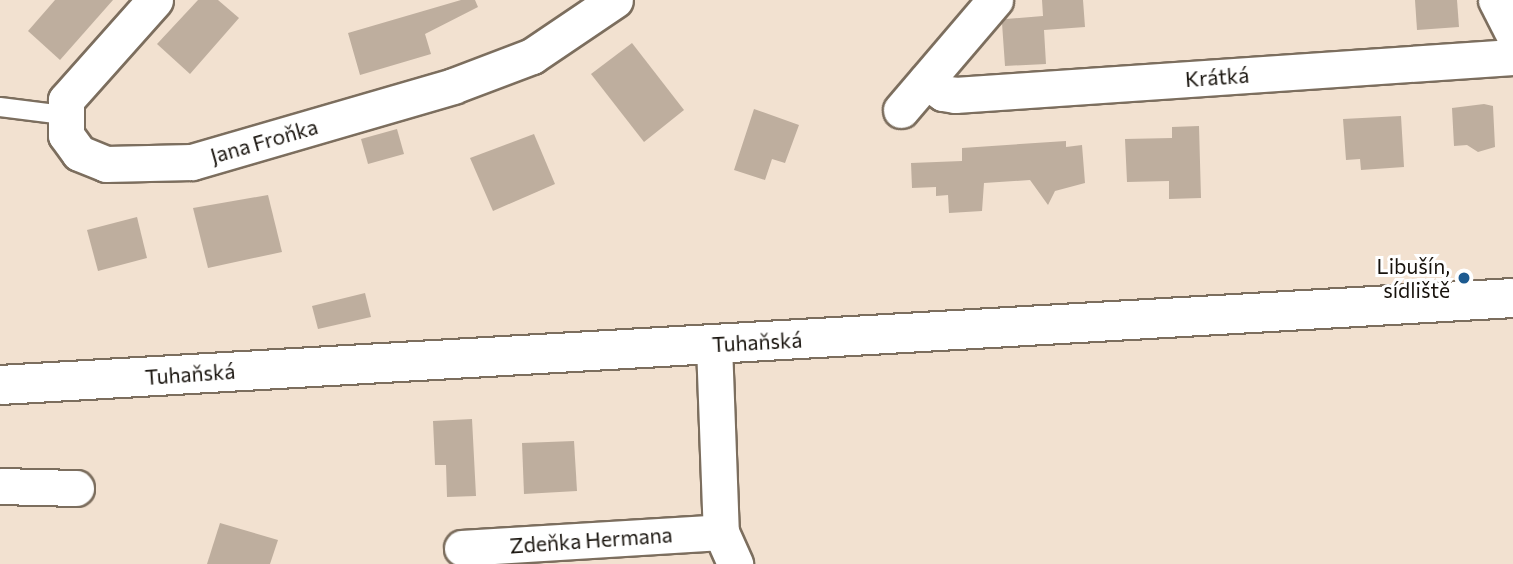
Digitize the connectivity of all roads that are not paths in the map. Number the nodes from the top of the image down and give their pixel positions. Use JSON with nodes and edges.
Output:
{"nodes":[{"id":1,"x":155,"y":0,"type":"edge"},
{"id":2,"x":615,"y":0,"type":"edge"},
{"id":3,"x":995,"y":0,"type":"edge"},
{"id":4,"x":1496,"y":0,"type":"edge"},
{"id":5,"x":1513,"y":33,"type":"edge"},
{"id":6,"x":1513,"y":58,"type":"edge"},
{"id":7,"x":926,"y":80,"type":"junction"},
{"id":8,"x":0,"y":107,"type":"edge"},
{"id":9,"x":901,"y":110,"type":"dead end"},
{"id":10,"x":63,"y":115,"type":"junction"},
{"id":11,"x":1513,"y":298,"type":"edge"},
{"id":12,"x":714,"y":345,"type":"junction"},
{"id":13,"x":0,"y":386,"type":"edge"},
{"id":14,"x":0,"y":486,"type":"edge"},
{"id":15,"x":76,"y":488,"type":"dead end"},
{"id":16,"x":721,"y":532,"type":"junction"},
{"id":17,"x":461,"y":548,"type":"dead end"},
{"id":18,"x":735,"y":564,"type":"edge"}],
"edges":[{"from":1,"to":10,"type":"street"},
{"from":2,"to":10,"type":"street","name":"Jana Froňka"},
{"from":3,"to":7,"type":"street"},
{"from":4,"to":5,"type":"street"},
{"from":6,"to":7,"type":"street","name":"Krátká"},
{"from":7,"to":9,"type":"street"},
{"from":8,"to":10,"type":"lane"},
{"from":11,"to":12,"type":"street","name":"Tuhaňská"},
{"from":12,"to":13,"type":"street","name":"Tuhaňská"},
{"from":12,"to":16,"type":"street"},
{"from":14,"to":15,"type":"street"},
{"from":16,"to":17,"type":"street","name":"Zdeňka Hermana"},
{"from":16,"to":18,"type":"street"}]}
